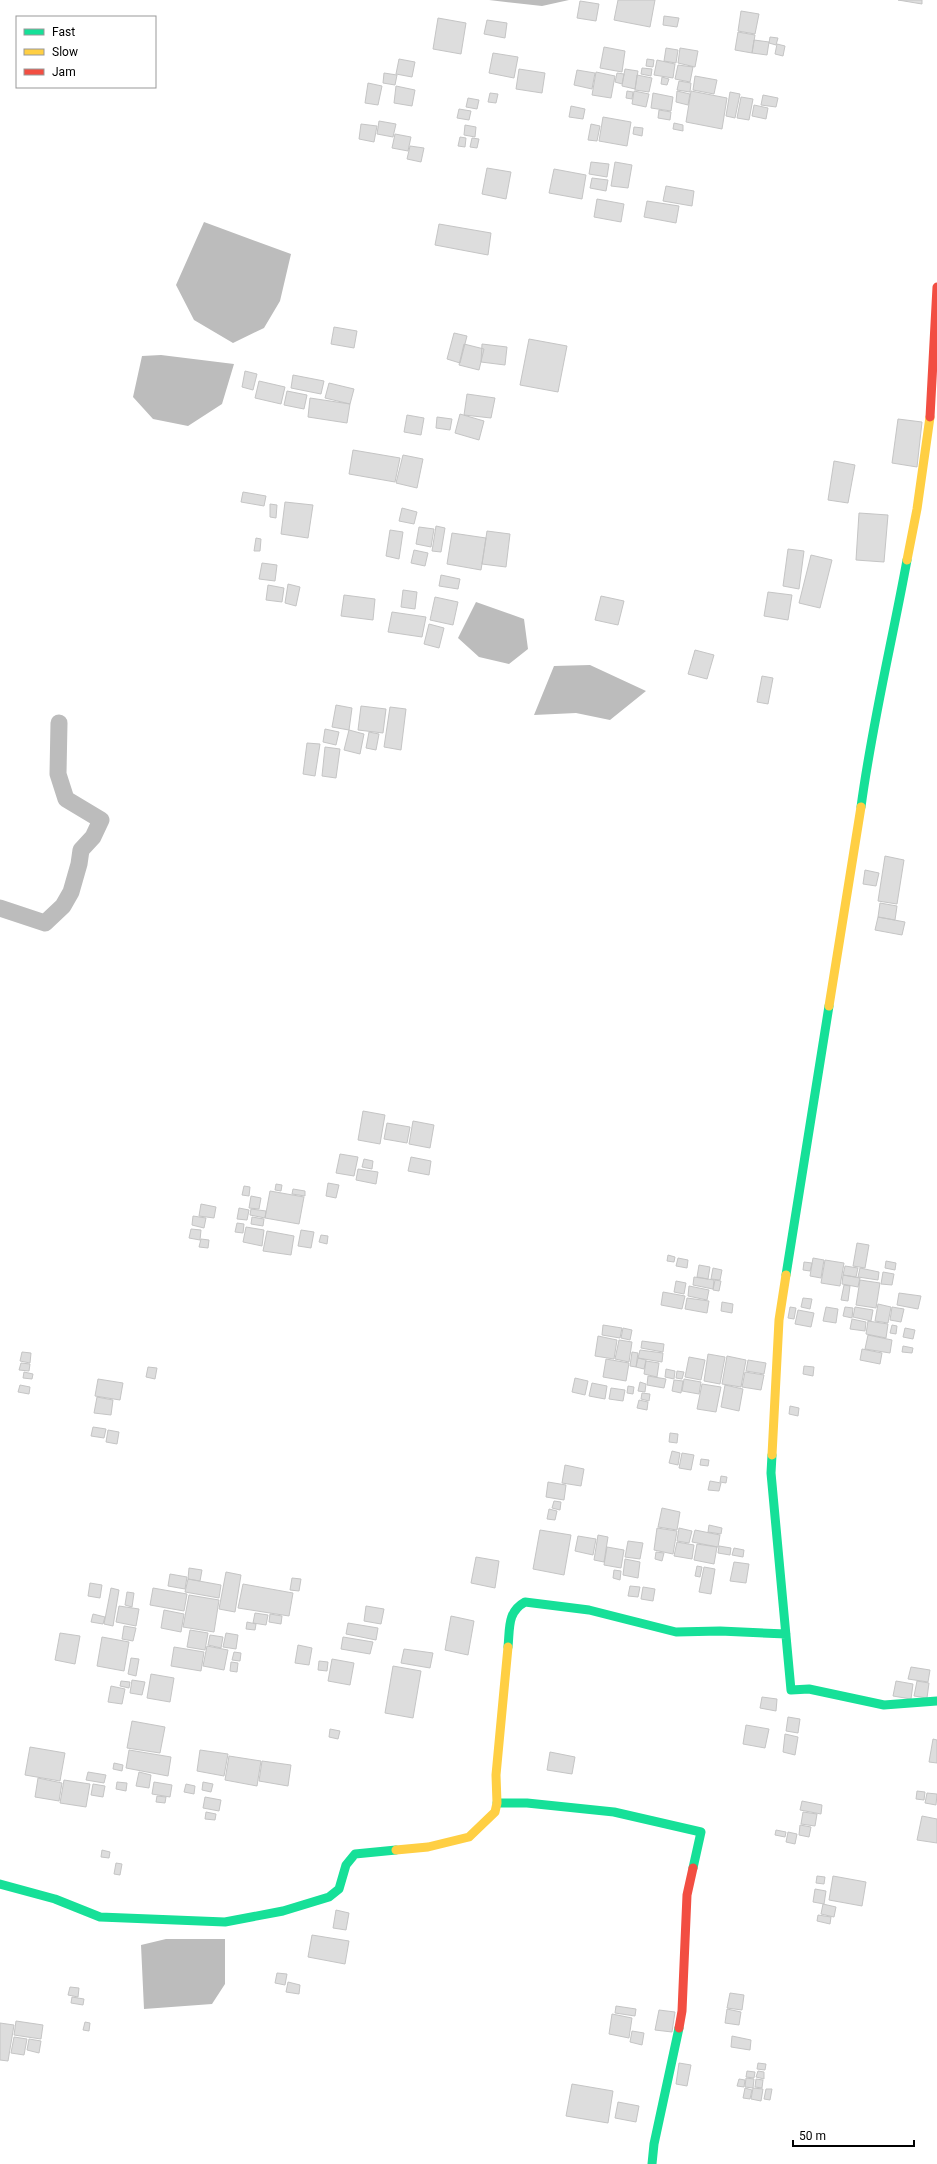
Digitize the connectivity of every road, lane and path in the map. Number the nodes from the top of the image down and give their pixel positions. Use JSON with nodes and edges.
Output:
{"nodes":[{"id":1,"x":937,"y":287,"type":"edge"},
{"id":2,"x":786,"y":1634,"type":"junction"},
{"id":3,"x":937,"y":1701,"type":"edge"},
{"id":4,"x":497,"y":1803,"type":"junction"},
{"id":5,"x":0,"y":1884,"type":"edge"},
{"id":6,"x":652,"y":2164,"type":"edge"}],
"edges":[{"from":1,"to":2,"type":"street"},
{"from":2,"to":3,"type":"street"},
{"from":2,"to":4,"type":"street"},
{"from":4,"to":5,"type":"street"},
{"from":4,"to":6,"type":"street"}]}
